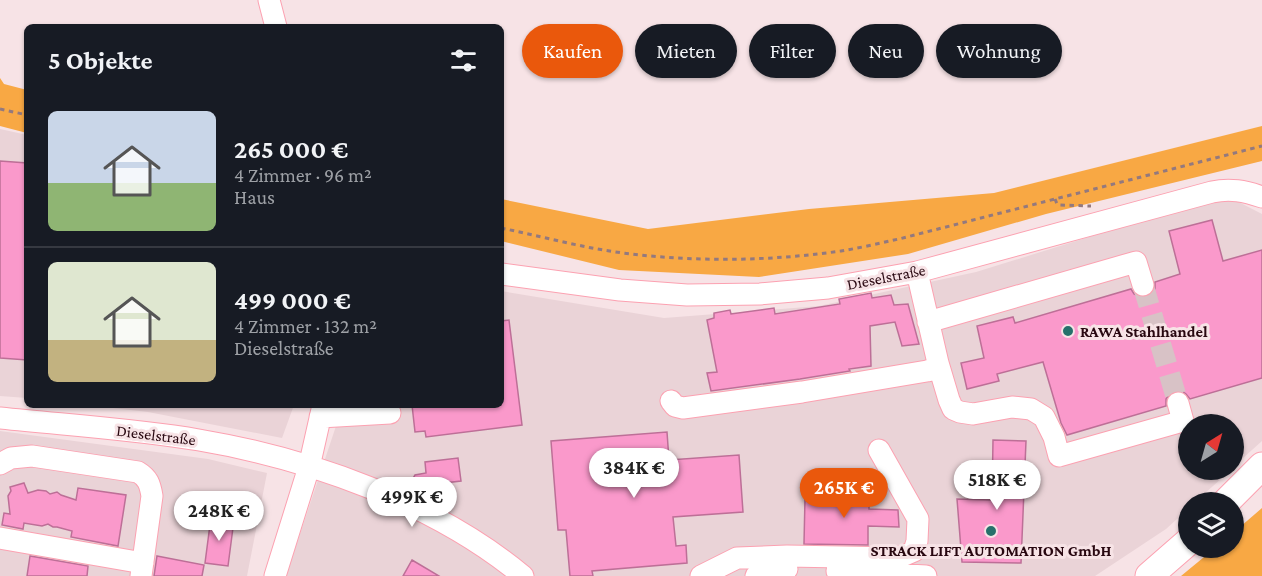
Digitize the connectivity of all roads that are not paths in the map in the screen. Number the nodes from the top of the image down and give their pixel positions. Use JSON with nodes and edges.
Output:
{"nodes":[{"id":1,"x":269,"y":0,"type":"edge"},
{"id":2,"x":275,"y":24,"type":"edge"},
{"id":3,"x":1262,"y":197,"type":"edge"},
{"id":4,"x":917,"y":272,"type":"junction"},
{"id":5,"x":504,"y":273,"type":"edge"},
{"id":6,"x":1143,"y":285,"type":"tunnel mouth"},
{"id":7,"x":928,"y":322,"type":"junction"},
{"id":8,"x":939,"y":368,"type":"junction"},
{"id":9,"x":671,"y":401,"type":"dead end"},
{"id":10,"x":1178,"y":402,"type":"tunnel mouth"},
{"id":11,"x":321,"y":411,"type":"edge"},
{"id":12,"x":390,"y":413,"type":"dead end"},
{"id":13,"x":0,"y":418,"type":"edge"},
{"id":14,"x":879,"y":450,"type":"dead end"},
{"id":15,"x":0,"y":464,"type":"edge"},
{"id":16,"x":1262,"y":466,"type":"edge"},
{"id":17,"x":309,"y":467,"type":"junction"},
{"id":18,"x":1262,"y":487,"type":"edge"},
{"id":19,"x":1236,"y":492,"type":"edge"},
{"id":20,"x":1244,"y":500,"type":"edge"},
{"id":21,"x":0,"y":538,"type":"edge"},
{"id":22,"x":1178,"y":551,"type":"edge"},
{"id":23,"x":142,"y":569,"type":"edge"},
{"id":24,"x":503,"y":569,"type":"edge"},
{"id":25,"x":275,"y":576,"type":"edge"},
{"id":26,"x":523,"y":576,"type":"edge"},
{"id":27,"x":701,"y":576,"type":"edge"},
{"id":28,"x":756,"y":576,"type":"edge"},
{"id":29,"x":926,"y":576,"type":"edge"},
{"id":30,"x":1149,"y":576,"type":"edge"}],
"edges":[{"from":1,"to":2,"type":"street"},
{"from":3,"to":4,"type":"street","name":"Dieselstraße"},
{"from":4,"to":5,"type":"street","name":"Dieselstraße"},
{"from":4,"to":7,"type":"street"},
{"from":6,"to":7,"type":"street"},
{"from":7,"to":8,"type":"street"},
{"from":8,"to":9,"type":"street"},
{"from":8,"to":10,"type":"street"},
{"from":11,"to":12,"type":"street"},
{"from":11,"to":17,"type":"street"},
{"from":13,"to":17,"type":"street","name":"Dieselstraße"},
{"from":14,"to":27,"type":"street"},
{"from":15,"to":23,"type":"street"},
{"from":16,"to":19,"type":"main road"},
{"from":17,"to":24,"type":"street","name":"Dieselstraße"},
{"from":17,"to":25,"type":"street"},
{"from":18,"to":20,"type":"main road"},
{"from":21,"to":23,"type":"street"},
{"from":22,"to":30,"type":"main road"},
{"from":24,"to":26,"type":"street","name":"Dieselstraße"},
{"from":28,"to":29,"type":"street"}]}
